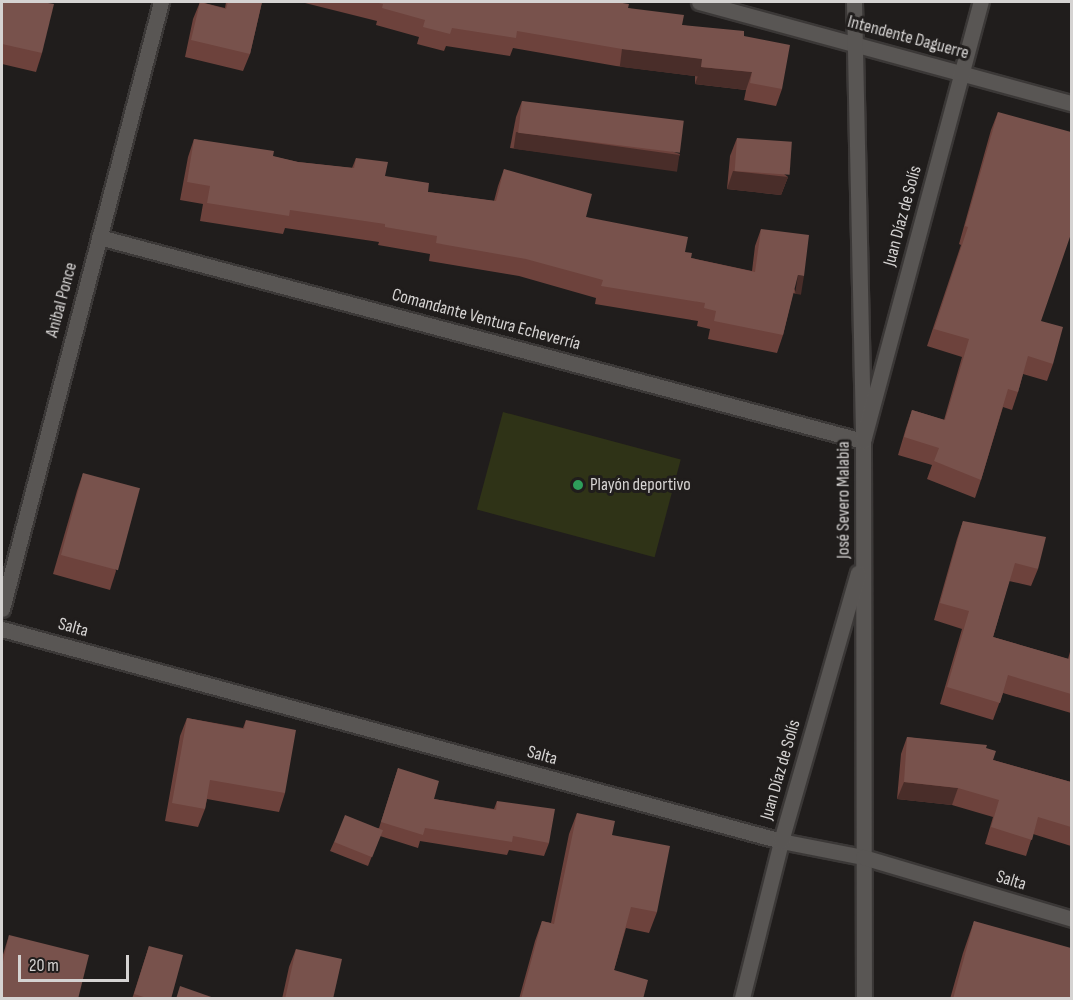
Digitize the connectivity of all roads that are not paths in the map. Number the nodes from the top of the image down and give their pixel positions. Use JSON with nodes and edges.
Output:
{"nodes":[{"id":1,"x":161,"y":2,"type":"edge"},
{"id":2,"x":699,"y":2,"type":"edge"},
{"id":3,"x":854,"y":2,"type":"edge"},
{"id":4,"x":981,"y":2,"type":"edge"},
{"id":5,"x":854,"y":44,"type":"junction"},
{"id":6,"x":961,"y":73,"type":"junction"},
{"id":7,"x":1071,"y":103,"type":"edge"},
{"id":8,"x":99,"y":237,"type":"junction"},
{"id":9,"x":863,"y":441,"type":"junction"},
{"id":10,"x":863,"y":554,"type":"junction"},
{"id":11,"x":2,"y":609,"type":"edge"},
{"id":12,"x":2,"y":629,"type":"edge"},
{"id":13,"x":781,"y":841,"type":"junction"},
{"id":14,"x":863,"y":857,"type":"junction"},
{"id":15,"x":1071,"y":919,"type":"edge"},
{"id":16,"x":742,"y":999,"type":"edge"},
{"id":17,"x":864,"y":999,"type":"edge"}],
"edges":[{"from":1,"to":8,"type":"street","name":"Anibal Ponce"},
{"from":2,"to":5,"type":"street","name":"Intendente Daguerre"},
{"from":3,"to":5,"type":"street","name":"José Severo Malabia"},
{"from":4,"to":6,"type":"street","name":"Juan Díaz de Solís"},
{"from":5,"to":6,"type":"street","name":"Intendente Daguerre"},
{"from":5,"to":9,"type":"street","name":"José Severo Malabia"},
{"from":6,"to":7,"type":"street","name":"Intendente Daguerre"},
{"from":6,"to":9,"type":"street","name":"Juan Díaz de Solís"},
{"from":8,"to":9,"type":"street","name":"Comandante Ventura Echeverría"},
{"from":8,"to":11,"type":"street","name":"Anibal Ponce"},
{"from":9,"to":10,"type":"street","name":"José Severo Malabia"},
{"from":10,"to":13,"type":"street","name":"Juan Díaz de Solís"},
{"from":10,"to":14,"type":"street","name":"José Severo Malabia"},
{"from":12,"to":13,"type":"street","name":"Salta"},
{"from":13,"to":14,"type":"street","name":"Salta"},
{"from":13,"to":16,"type":"street","name":"Juan Díaz de Solís"},
{"from":14,"to":15,"type":"street","name":"Salta"},
{"from":14,"to":17,"type":"street","name":"José Severo Malabia"}]}
